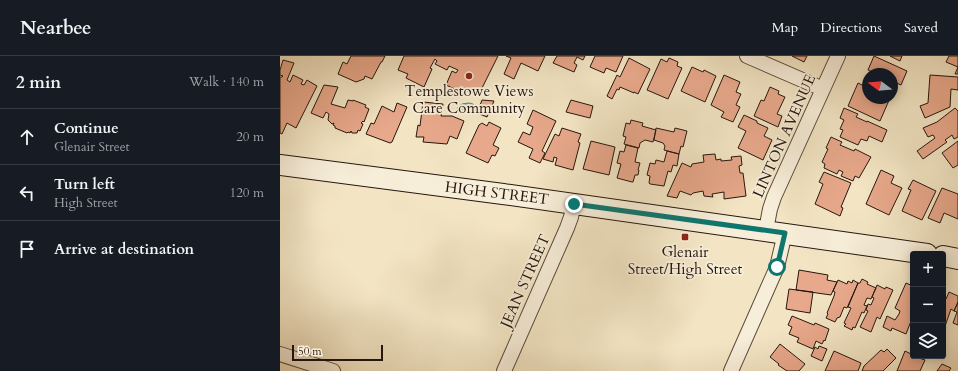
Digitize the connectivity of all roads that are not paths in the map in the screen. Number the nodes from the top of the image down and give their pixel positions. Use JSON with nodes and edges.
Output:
{"nodes":[{"id":1,"x":747,"y":56,"type":"edge"},
{"id":2,"x":838,"y":56,"type":"edge"},
{"id":3,"x":823,"y":89,"type":"junction"},
{"id":4,"x":280,"y":165,"type":"edge"},
{"id":5,"x":574,"y":204,"type":"junction"},
{"id":6,"x":776,"y":232,"type":"junction"},
{"id":7,"x":910,"y":252,"type":"edge"},
{"id":8,"x":946,"y":256,"type":"edge"},
{"id":9,"x":958,"y":258,"type":"edge"},
{"id":10,"x":280,"y":354,"type":"edge"},
{"id":11,"x":332,"y":371,"type":"edge"},
{"id":12,"x":504,"y":371,"type":"edge"},
{"id":13,"x":731,"y":371,"type":"edge"}],
"edges":[{"from":1,"to":3,"type":"street"},
{"from":2,"to":3,"type":"street","name":"LINTON AVENUE"},
{"from":3,"to":6,"type":"street","name":"LINTON AVENUE"},
{"from":4,"to":5,"type":"main road","name":"HIGH STREET"},
{"from":5,"to":6,"type":"main road","name":"HIGH STREET"},
{"from":5,"to":12,"type":"street","name":"JEAN STREET"},
{"from":6,"to":7,"type":"main road","name":"HIGH STREET"},
{"from":6,"to":13,"type":"street","name":"LINTON AVENUE"},
{"from":8,"to":9,"type":"main road"},
{"from":10,"to":11,"type":"street"}]}
